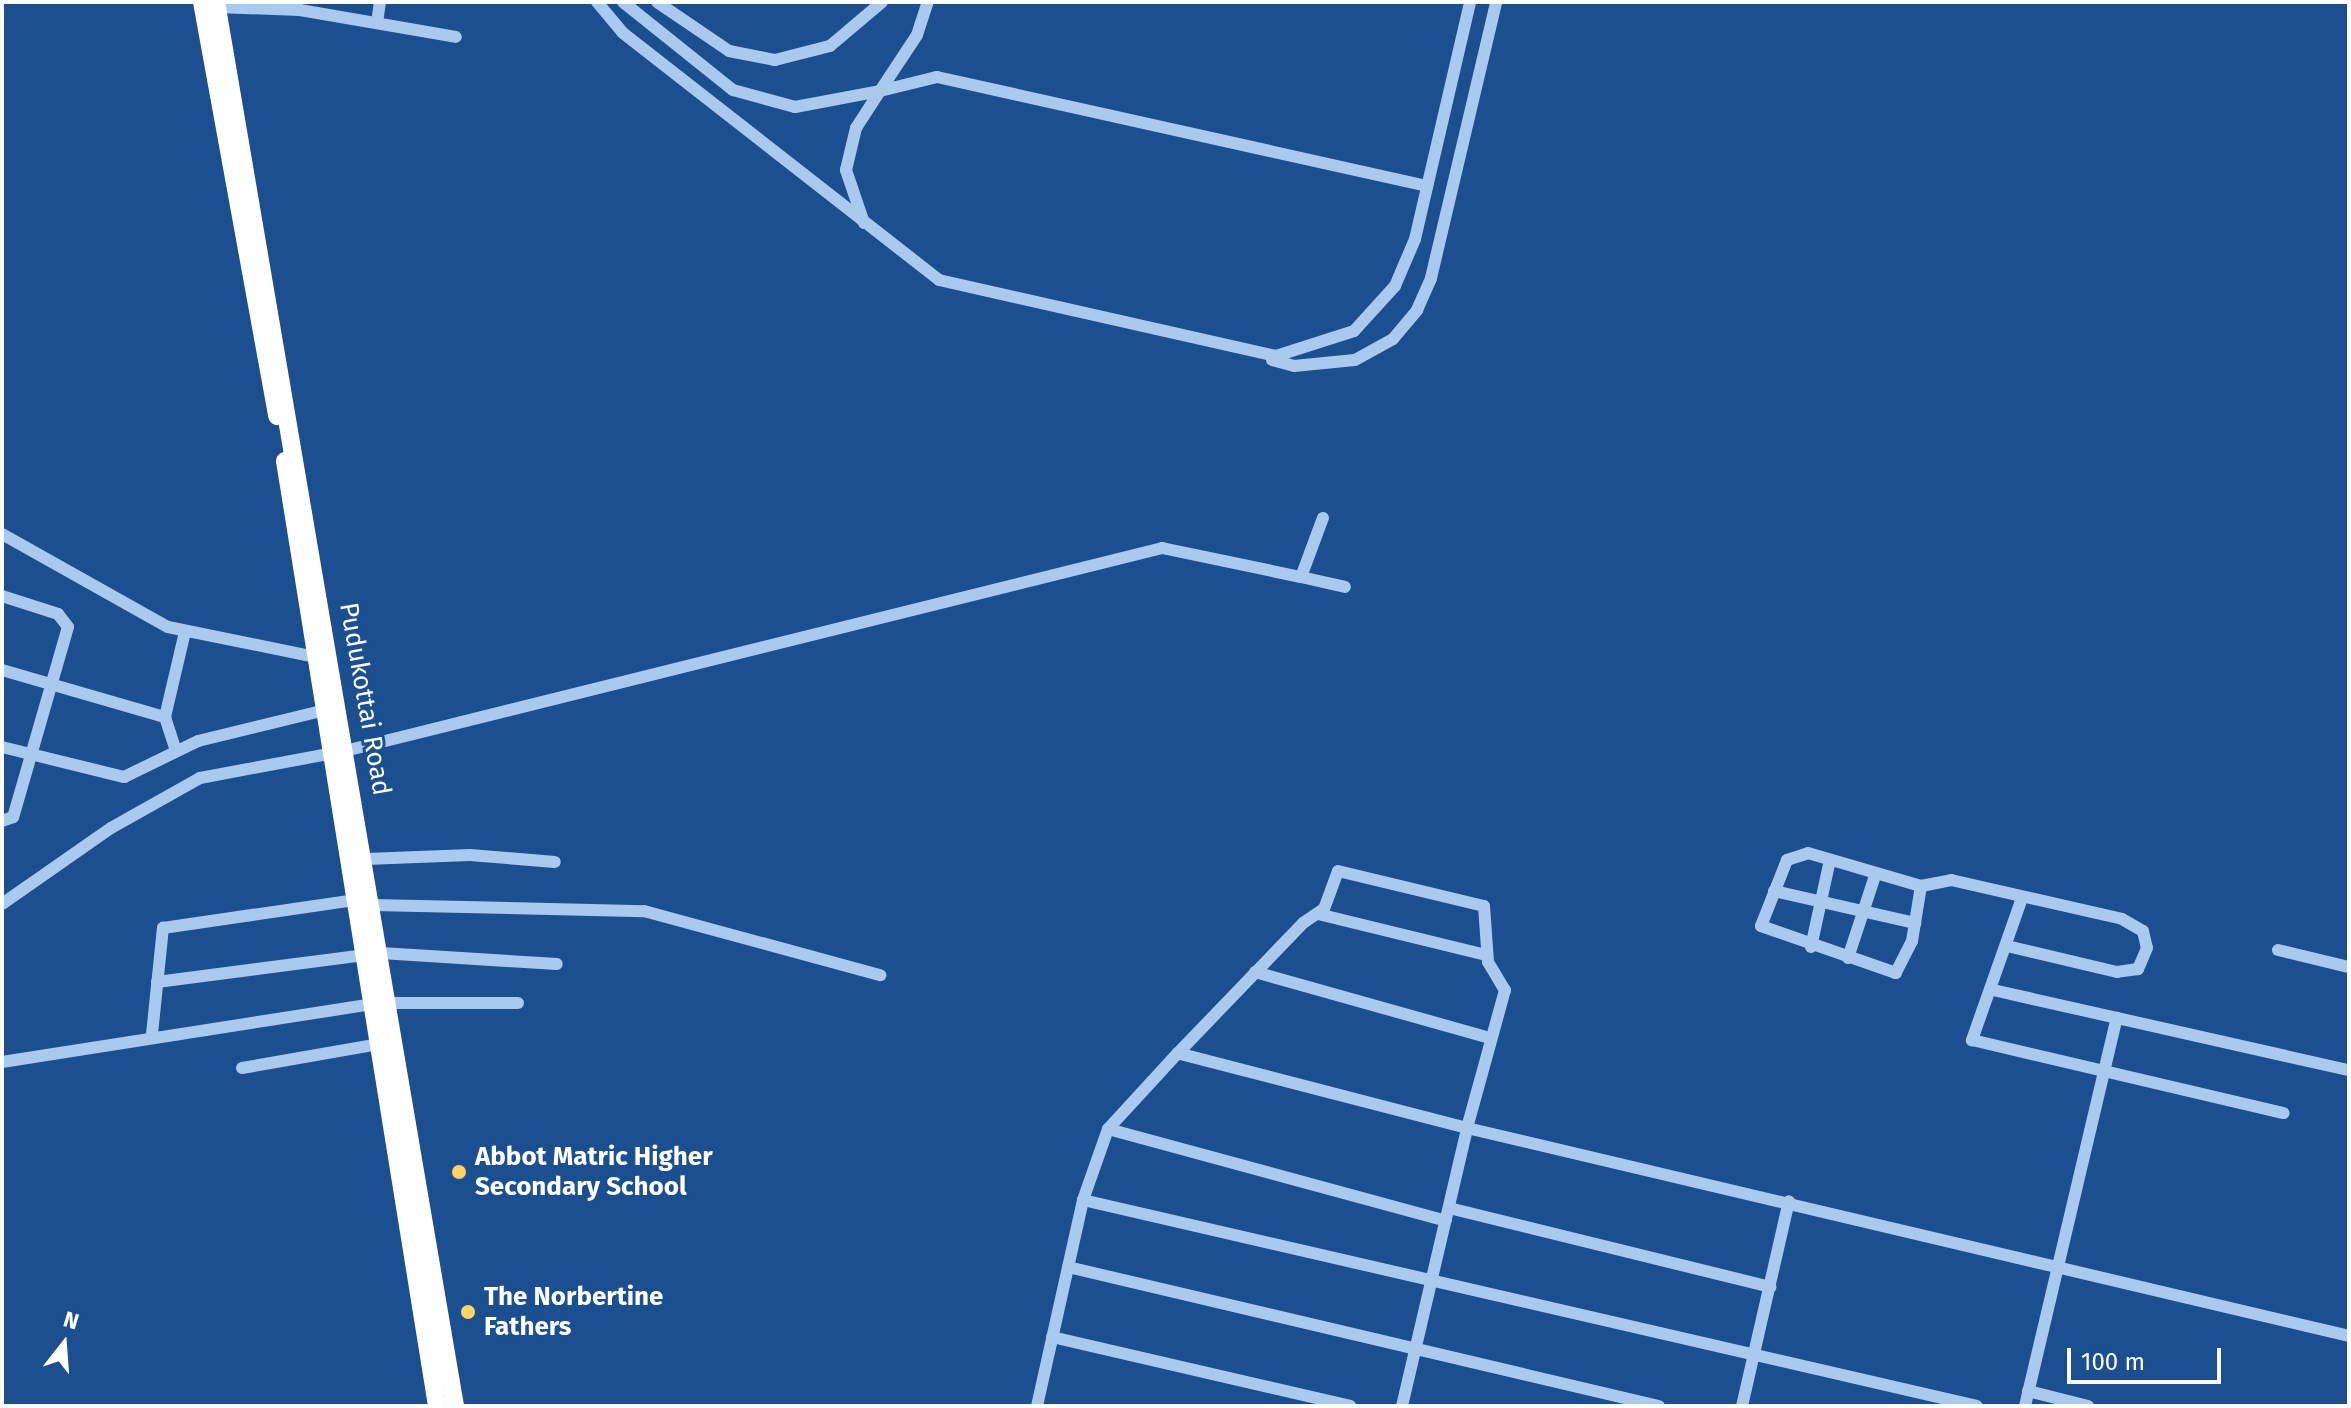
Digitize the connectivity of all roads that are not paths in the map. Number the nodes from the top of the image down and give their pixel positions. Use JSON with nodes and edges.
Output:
{"nodes":[{"id":1,"x":380,"y":2,"type":"edge"},
{"id":2,"x":597,"y":2,"type":"edge"},
{"id":3,"x":623,"y":2,"type":"edge"},
{"id":4,"x":657,"y":2,"type":"edge"},
{"id":5,"x":882,"y":2,"type":"edge"},
{"id":6,"x":928,"y":2,"type":"edge"},
{"id":7,"x":1470,"y":2,"type":"edge"},
{"id":8,"x":1496,"y":2,"type":"edge"},
{"id":9,"x":212,"y":4,"type":"edge"},
{"id":10,"x":377,"y":23,"type":"junction"},
{"id":11,"x":456,"y":37,"type":"dead end"},
{"id":12,"x":880,"y":91,"type":"junction"},
{"id":13,"x":1427,"y":186,"type":"junction"},
{"id":14,"x":883,"y":243,"type":"junction"},
{"id":15,"x":1249,"y":354,"type":"junction"},
{"id":16,"x":1323,"y":518,"type":"dead end"},
{"id":17,"x":2,"y":534,"type":"edge"},
{"id":18,"x":1301,"y":577,"type":"junction"},
{"id":19,"x":1345,"y":587,"type":"dead end"},
{"id":20,"x":2,"y":596,"type":"edge"},
{"id":21,"x":185,"y":632,"type":"junction"},
{"id":22,"x":316,"y":657,"type":"junction"},
{"id":23,"x":2,"y":670,"type":"edge"},
{"id":24,"x":54,"y":685,"type":"junction"},
{"id":25,"x":325,"y":710,"type":"junction"},
{"id":26,"x":165,"y":717,"type":"junction"},
{"id":27,"x":2,"y":747,"type":"edge"},
{"id":28,"x":176,"y":751,"type":"junction"},
{"id":29,"x":341,"y":752,"type":"junction"},
{"id":30,"x":32,"y":755,"type":"junction"},
{"id":31,"x":2,"y":821,"type":"edge"},
{"id":32,"x":366,"y":859,"type":"junction"},
{"id":33,"x":1830,"y":860,"type":"junction"},
{"id":34,"x":555,"y":862,"type":"dead end"},
{"id":35,"x":1876,"y":873,"type":"junction"},
{"id":36,"x":1921,"y":886,"type":"junction"},
{"id":37,"x":1774,"y":891,"type":"junction"},
{"id":38,"x":2022,"y":898,"type":"junction"},
{"id":39,"x":365,"y":902,"type":"junction"},
{"id":40,"x":2,"y":904,"type":"edge"},
{"id":41,"x":1820,"y":906,"type":"junction"},
{"id":42,"x":1318,"y":914,"type":"junction"},
{"id":43,"x":1862,"y":915,"type":"junction"},
{"id":44,"x":1915,"y":923,"type":"junction"},
{"id":45,"x":2007,"y":946,"type":"junction"},
{"id":46,"x":1811,"y":947,"type":"junction"},
{"id":47,"x":2278,"y":950,"type":"dead end"},
{"id":48,"x":373,"y":954,"type":"junction"},
{"id":49,"x":1486,"y":955,"type":"junction"},
{"id":50,"x":1848,"y":958,"type":"junction"},
{"id":51,"x":557,"y":964,"type":"dead end"},
{"id":52,"x":2349,"y":967,"type":"edge"},
{"id":53,"x":1255,"y":972,"type":"junction"},
{"id":54,"x":880,"y":975,"type":"dead end"},
{"id":55,"x":157,"y":982,"type":"junction"},
{"id":56,"x":1993,"y":990,"type":"junction"},
{"id":57,"x":518,"y":1003,"type":"dead end"},
{"id":58,"x":382,"y":1004,"type":"junction"},
{"id":59,"x":2117,"y":1018,"type":"junction"},
{"id":60,"x":152,"y":1034,"type":"junction"},
{"id":61,"x":1490,"y":1038,"type":"junction"},
{"id":62,"x":380,"y":1044,"type":"junction"},
{"id":63,"x":1178,"y":1053,"type":"junction"},
{"id":64,"x":2,"y":1062,"type":"edge"},
{"id":65,"x":242,"y":1068,"type":"dead end"},
{"id":66,"x":2349,"y":1070,"type":"edge"},
{"id":67,"x":2104,"y":1072,"type":"junction"},
{"id":68,"x":2284,"y":1113,"type":"dead end"},
{"id":69,"x":1467,"y":1128,"type":"junction"},
{"id":70,"x":1108,"y":1129,"type":"junction"},
{"id":71,"x":411,"y":1192,"type":"junction"},
{"id":72,"x":1083,"y":1200,"type":"junction"},
{"id":73,"x":1789,"y":1201,"type":"junction"},
{"id":74,"x":1447,"y":1215,"type":"junction"},
{"id":75,"x":1068,"y":1267,"type":"junction"},
{"id":76,"x":2057,"y":1267,"type":"junction"},
{"id":77,"x":1432,"y":1280,"type":"junction"},
{"id":78,"x":1770,"y":1287,"type":"junction"},
{"id":79,"x":2349,"y":1336,"type":"edge"},
{"id":80,"x":1052,"y":1337,"type":"junction"},
{"id":81,"x":1415,"y":1348,"type":"junction"},
{"id":82,"x":1754,"y":1355,"type":"junction"},
{"id":83,"x":2028,"y":1391,"type":"junction"},
{"id":84,"x":437,"y":1406,"type":"edge"},
{"id":85,"x":455,"y":1406,"type":"edge"},
{"id":86,"x":1037,"y":1406,"type":"edge"},
{"id":87,"x":1350,"y":1406,"type":"edge"},
{"id":88,"x":1402,"y":1406,"type":"edge"},
{"id":89,"x":1659,"y":1406,"type":"edge"},
{"id":90,"x":1742,"y":1406,"type":"edge"},
{"id":91,"x":1977,"y":1406,"type":"edge"},
{"id":92,"x":2025,"y":1406,"type":"edge"},
{"id":93,"x":2088,"y":1406,"type":"edge"}],
"edges":[{"from":1,"to":10,"type":"street"},
{"from":2,"to":14,"type":"street"},
{"from":3,"to":12,"type":"street"},
{"from":4,"to":5,"type":"street"},
{"from":6,"to":12,"type":"street"},
{"from":7,"to":13,"type":"street"},
{"from":8,"to":15,"type":"street"},
{"from":9,"to":10,"type":"street"},
{"from":9,"to":22,"type":"highway","name":"Pudukottai Road"},
{"from":9,"to":29,"type":"highway","name":"Pudukottai Road"},
{"from":10,"to":11,"type":"street"},
{"from":12,"to":13,"type":"street"},
{"from":12,"to":14,"type":"street"},
{"from":13,"to":15,"type":"street"},
{"from":14,"to":15,"type":"street"},
{"from":16,"to":18,"type":"street"},
{"from":17,"to":21,"type":"street"},
{"from":18,"to":19,"type":"street"},
{"from":18,"to":29,"type":"street"},
{"from":20,"to":24,"type":"street"},
{"from":21,"to":22,"type":"street"},
{"from":21,"to":26,"type":"street"},
{"from":22,"to":25,"type":"highway","name":"Pudukottai Road"},
{"from":23,"to":24,"type":"street"},
{"from":24,"to":26,"type":"street"},
{"from":24,"to":30,"type":"street"},
{"from":25,"to":28,"type":"street"},
{"from":25,"to":29,"type":"highway","name":"Pudukottai Road"},
{"from":26,"to":28,"type":"street"},
{"from":27,"to":30,"type":"street"},
{"from":28,"to":30,"type":"street"},
{"from":29,"to":32,"type":"highway","name":"Pudukottai Road"},
{"from":29,"to":39,"type":"highway","name":"Pudukottai Road"},
{"from":29,"to":40,"type":"street"},
{"from":30,"to":31,"type":"street"},
{"from":32,"to":34,"type":"street"},
{"from":32,"to":39,"type":"highway","name":"Pudukottai Road"},
{"from":33,"to":35,"type":"street"},
{"from":33,"to":37,"type":"street"},
{"from":33,"to":41,"type":"street"},
{"from":35,"to":36,"type":"street"},
{"from":35,"to":43,"type":"street"},
{"from":36,"to":38,"type":"street"},
{"from":36,"to":44,"type":"street"},
{"from":37,"to":41,"type":"street"},
{"from":37,"to":46,"type":"street"},
{"from":38,"to":45,"type":"street"},
{"from":38,"to":45,"type":"street"},
{"from":39,"to":48,"type":"highway","name":"Pudukottai Road"},
{"from":39,"to":54,"type":"street"},
{"from":39,"to":55,"type":"street"},
{"from":41,"to":43,"type":"street"},
{"from":41,"to":46,"type":"street"},
{"from":42,"to":49,"type":"street"},
{"from":42,"to":49,"type":"street"},
{"from":42,"to":53,"type":"street"},
{"from":43,"to":44,"type":"street"},
{"from":43,"to":50,"type":"street"},
{"from":44,"to":50,"type":"street"},
{"from":45,"to":56,"type":"street"},
{"from":46,"to":50,"type":"street"},
{"from":47,"to":52,"type":"street"},
{"from":48,"to":51,"type":"street"},
{"from":48,"to":55,"type":"street"},
{"from":48,"to":58,"type":"highway","name":"Pudukottai Road"},
{"from":49,"to":61,"type":"street"},
{"from":53,"to":61,"type":"street"},
{"from":53,"to":63,"type":"street"},
{"from":55,"to":60,"type":"street"},
{"from":56,"to":59,"type":"street"},
{"from":56,"to":67,"type":"street"},
{"from":57,"to":58,"type":"street"},
{"from":58,"to":60,"type":"street"},
{"from":58,"to":62,"type":"highway","name":"Pudukottai Road"},
{"from":58,"to":71,"type":"highway","name":"Pudukottai Road"},
{"from":59,"to":66,"type":"street"},
{"from":59,"to":67,"type":"street"},
{"from":60,"to":64,"type":"street"},
{"from":61,"to":69,"type":"street"},
{"from":62,"to":65,"type":"street"},
{"from":62,"to":71,"type":"highway","name":"Pudukottai Road"},
{"from":63,"to":69,"type":"street"},
{"from":63,"to":70,"type":"street"},
{"from":67,"to":68,"type":"street"},
{"from":67,"to":76,"type":"street"},
{"from":69,"to":73,"type":"street"},
{"from":69,"to":74,"type":"street"},
{"from":70,"to":72,"type":"street"},
{"from":70,"to":74,"type":"street"},
{"from":71,"to":84,"type":"highway","name":"Pudukottai Road"},
{"from":71,"to":85,"type":"highway","name":"Pudukottai Road"},
{"from":72,"to":75,"type":"street"},
{"from":72,"to":77,"type":"street"},
{"from":73,"to":76,"type":"street"},
{"from":73,"to":78,"type":"street"},
{"from":74,"to":77,"type":"street"},
{"from":74,"to":78,"type":"street"},
{"from":75,"to":80,"type":"street"},
{"from":75,"to":81,"type":"street"},
{"from":76,"to":79,"type":"street"},
{"from":76,"to":83,"type":"street"},
{"from":77,"to":81,"type":"street"},
{"from":77,"to":82,"type":"street"},
{"from":78,"to":82,"type":"street"},
{"from":80,"to":86,"type":"street"},
{"from":80,"to":87,"type":"street"},
{"from":81,"to":88,"type":"street"},
{"from":81,"to":89,"type":"street"},
{"from":82,"to":90,"type":"street"},
{"from":82,"to":91,"type":"street"},
{"from":83,"to":92,"type":"street"},
{"from":83,"to":93,"type":"street"}]}
